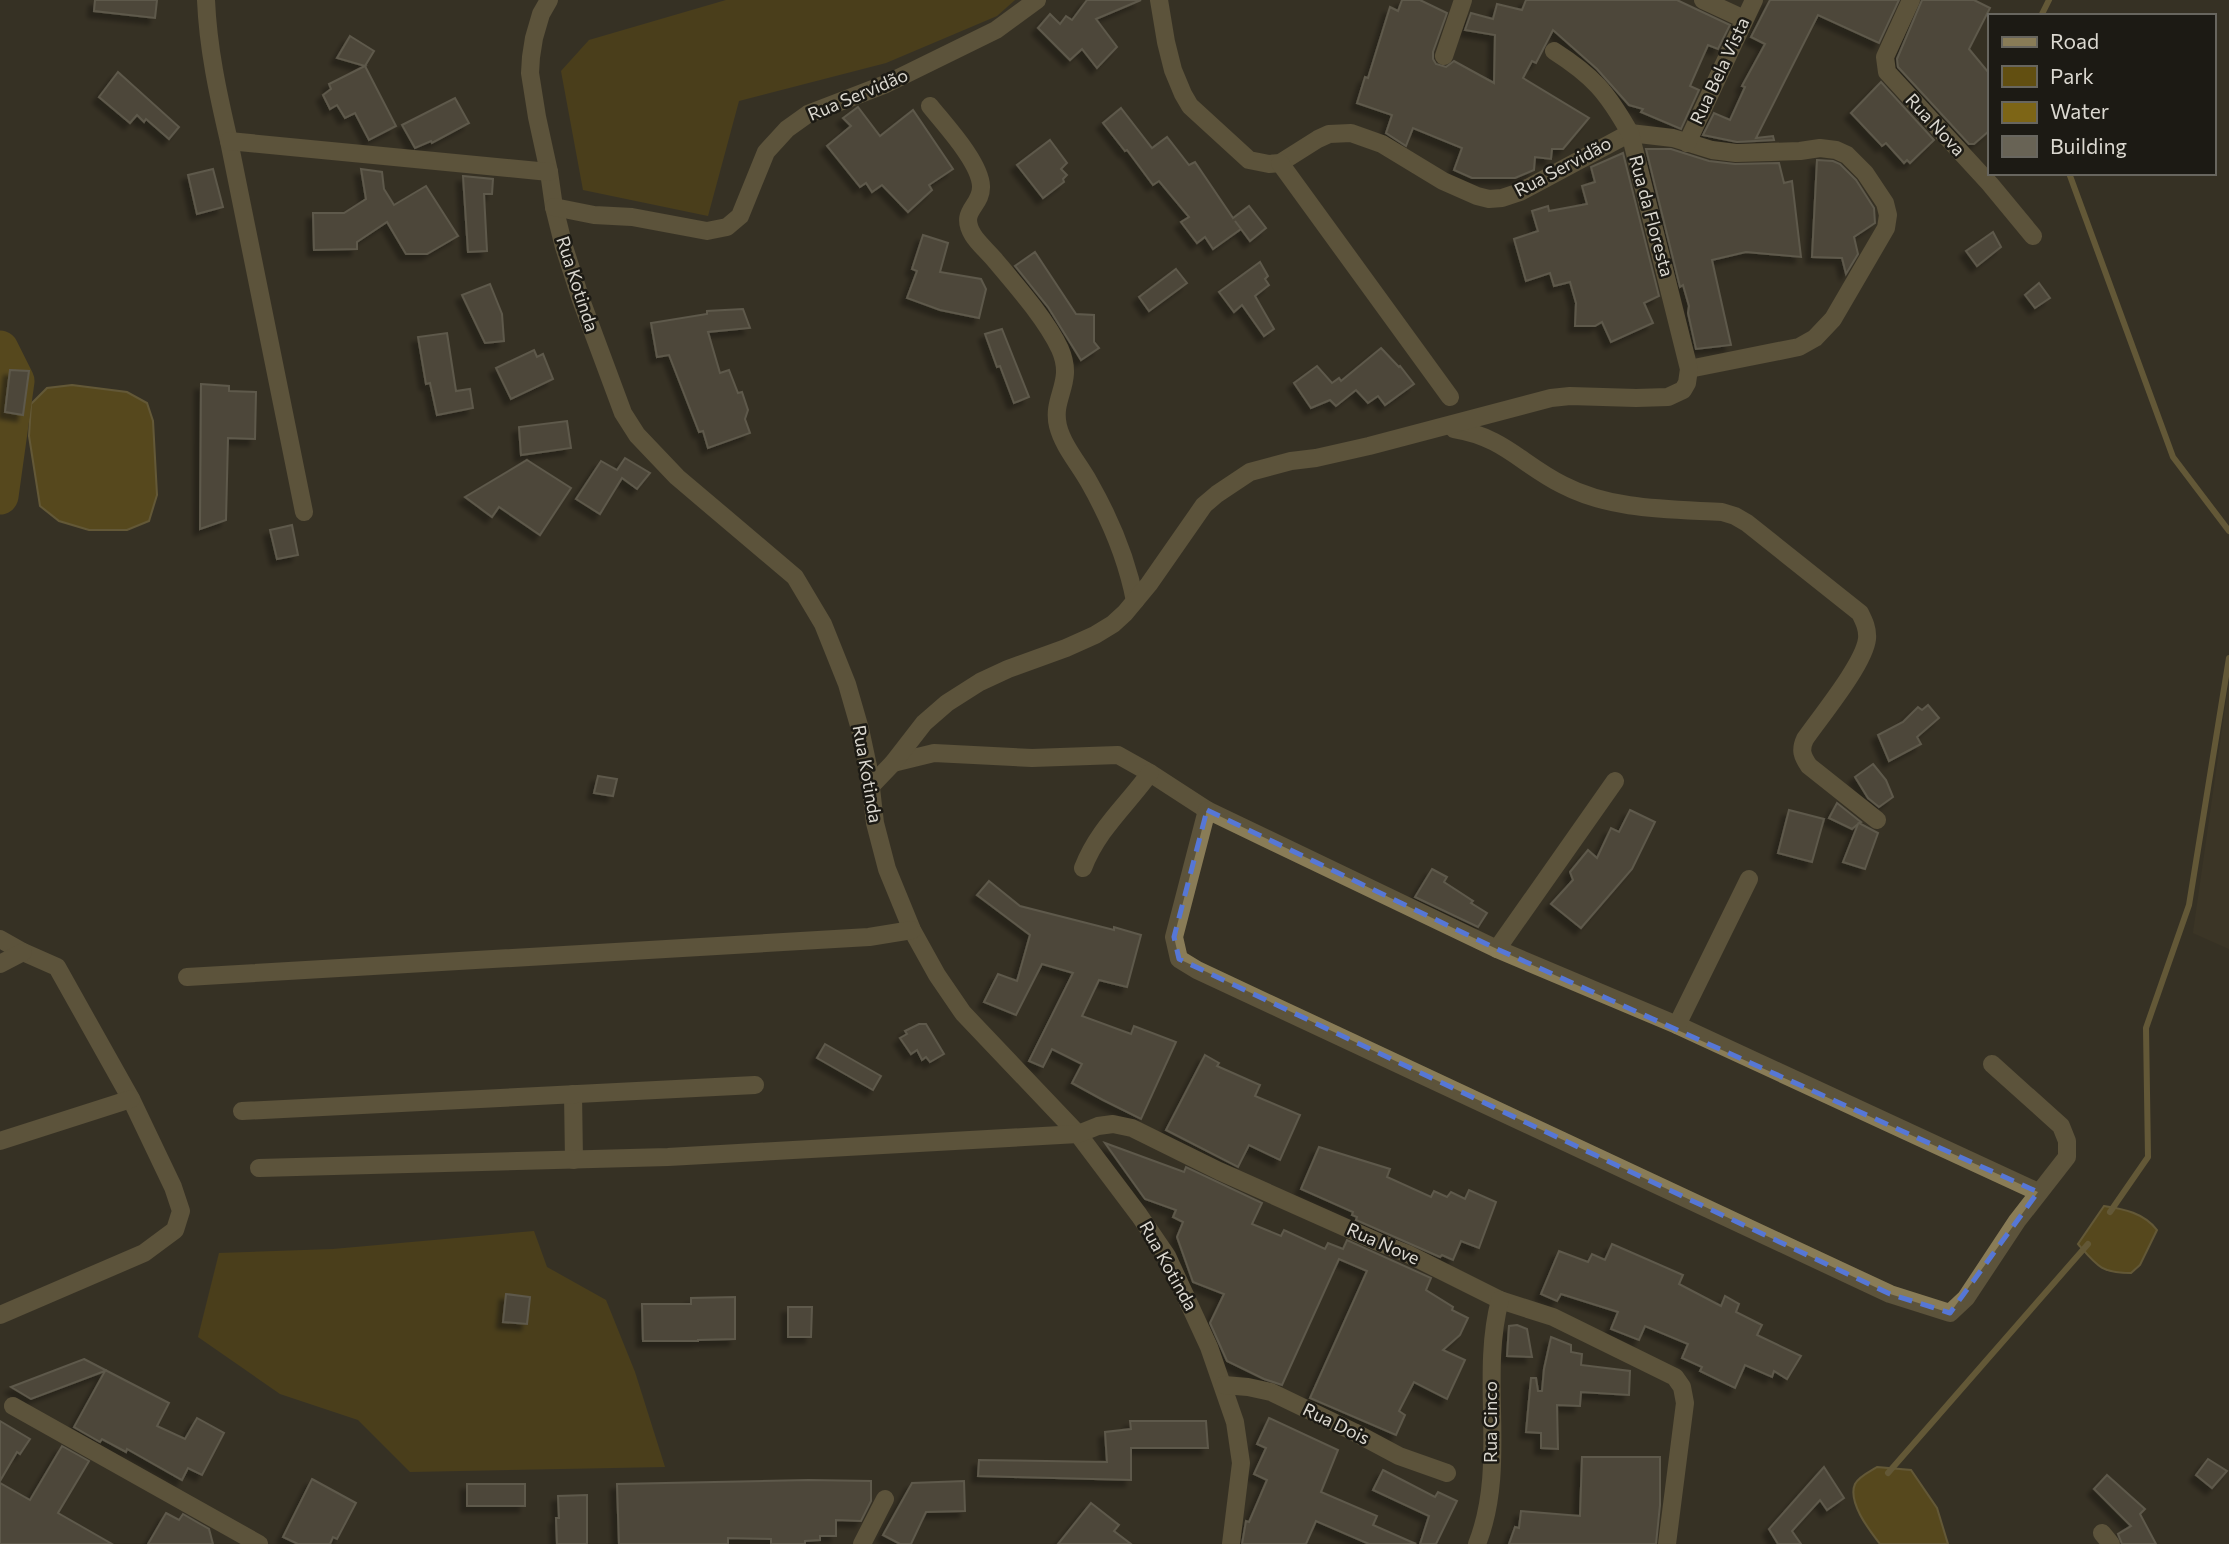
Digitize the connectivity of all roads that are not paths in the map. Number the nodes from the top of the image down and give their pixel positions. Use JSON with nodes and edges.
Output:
{"nodes":[{"id":1,"x":206,"y":0,"type":"edge"},
{"id":2,"x":549,"y":0,"type":"edge"},
{"id":3,"x":1037,"y":0,"type":"edge"},
{"id":4,"x":1159,"y":0,"type":"edge"},
{"id":5,"x":1463,"y":0,"type":"edge"},
{"id":6,"x":1703,"y":0,"type":"edge"},
{"id":7,"x":1754,"y":0,"type":"edge"},
{"id":8,"x":1911,"y":0,"type":"edge"},
{"id":9,"x":1744,"y":19,"type":"junction"},
{"id":10,"x":1554,"y":51,"type":"dead end"},
{"id":11,"x":1444,"y":56,"type":"dead end"},
{"id":12,"x":930,"y":106,"type":"dead end"},
{"id":13,"x":1630,"y":132,"type":"junction"},
{"id":14,"x":229,"y":141,"type":"junction"},
{"id":15,"x":1687,"y":143,"type":"junction"},
{"id":16,"x":1280,"y":163,"type":"junction"},
{"id":17,"x":549,"y":172,"type":"junction"},
{"id":18,"x":554,"y":207,"type":"junction"},
{"id":19,"x":2033,"y":236,"type":"dead end"},
{"id":20,"x":1689,"y":369,"type":"junction"},
{"id":21,"x":1450,"y":397,"type":"dead end"},
{"id":22,"x":1444,"y":427,"type":"junction"},
{"id":23,"x":304,"y":512,"type":"dead end"},
{"id":24,"x":1135,"y":601,"type":"junction"},
{"id":25,"x":893,"y":763,"type":"junction"},
{"id":26,"x":1150,"y":773,"type":"junction"},
{"id":27,"x":1615,"y":781,"type":"dead end"},
{"id":28,"x":870,"y":787,"type":"junction"},
{"id":29,"x":1208,"y":810,"type":"junction"},
{"id":30,"x":1877,"y":820,"type":"dead end"},
{"id":31,"x":1083,"y":868,"type":"dead end"},
{"id":32,"x":1749,"y":879,"type":"dead end"},
{"id":33,"x":912,"y":930,"type":"junction"},
{"id":34,"x":0,"y":939,"type":"edge"},
{"id":35,"x":1497,"y":949,"type":"junction"},
{"id":36,"x":23,"y":952,"type":"junction"},
{"id":37,"x":0,"y":964,"type":"edge"},
{"id":38,"x":187,"y":977,"type":"dead end"},
{"id":39,"x":1677,"y":1025,"type":"junction"},
{"id":40,"x":1992,"y":1065,"type":"dead end"},
{"id":41,"x":755,"y":1085,"type":"dead end"},
{"id":42,"x":573,"y":1094,"type":"junction"},
{"id":43,"x":131,"y":1099,"type":"junction"},
{"id":44,"x":242,"y":1111,"type":"dead end"},
{"id":45,"x":1078,"y":1134,"type":"junction"},
{"id":46,"x":0,"y":1141,"type":"edge"},
{"id":47,"x":574,"y":1160,"type":"junction"},
{"id":48,"x":259,"y":1168,"type":"dead end"},
{"id":49,"x":2038,"y":1192,"type":"junction"},
{"id":50,"x":1500,"y":1300,"type":"junction"},
{"id":51,"x":0,"y":1315,"type":"edge"},
{"id":52,"x":1224,"y":1385,"type":"junction"},
{"id":53,"x":13,"y":1406,"type":"dead end"},
{"id":54,"x":1447,"y":1473,"type":"dead end"},
{"id":55,"x":885,"y":1499,"type":"dead end"},
{"id":56,"x":230,"y":1537,"type":"edge"},
{"id":57,"x":259,"y":1544,"type":"edge"},
{"id":58,"x":862,"y":1544,"type":"edge"},
{"id":59,"x":1231,"y":1544,"type":"edge"},
{"id":60,"x":1477,"y":1544,"type":"edge"},
{"id":61,"x":1667,"y":1544,"type":"edge"}],
"edges":[{"from":1,"to":14,"type":"street"},
{"from":2,"to":17,"type":"street","name":"Rua Kotinda"},
{"from":3,"to":18,"type":"street","name":"Rua Servidão"},
{"from":4,"to":16,"type":"street"},
{"from":5,"to":11,"type":"street"},
{"from":6,"to":9,"type":"street"},
{"from":7,"to":9,"type":"street","name":"Rua Bela Vista"},
{"from":8,"to":19,"type":"street","name":"Rua Nova"},
{"from":9,"to":15,"type":"street","name":"Rua Bela Vista"},
{"from":10,"to":13,"type":"street","name":"Rua da Floresta"},
{"from":12,"to":24,"type":"street"},
{"from":13,"to":15,"type":"street"},
{"from":13,"to":16,"type":"street","name":"Rua Servidão"},
{"from":13,"to":20,"type":"street","name":"Rua da Floresta"},
{"from":14,"to":17,"type":"street"},
{"from":14,"to":23,"type":"street"},
{"from":15,"to":20,"type":"street"},
{"from":16,"to":21,"type":"street"},
{"from":17,"to":18,"type":"street","name":"Rua Kotinda"},
{"from":18,"to":28,"type":"street","name":"Rua Kotinda"},
{"from":20,"to":22,"type":"street"},
{"from":22,"to":24,"type":"street"},
{"from":22,"to":30,"type":"street"},
{"from":24,"to":25,"type":"street"},
{"from":25,"to":26,"type":"street"},
{"from":25,"to":28,"type":"street"},
{"from":26,"to":29,"type":"street"},
{"from":26,"to":31,"type":"street"},
{"from":27,"to":35,"type":"street"},
{"from":28,"to":33,"type":"street","name":"Rua Kotinda"},
{"from":29,"to":35,"type":"street"},
{"from":29,"to":49,"type":"street"},
{"from":32,"to":39,"type":"street"},
{"from":33,"to":38,"type":"street"},
{"from":33,"to":45,"type":"street","name":"Rua Kotinda"},
{"from":34,"to":36,"type":"street"},
{"from":35,"to":39,"type":"street"},
{"from":36,"to":37,"type":"street"},
{"from":36,"to":43,"type":"street"},
{"from":39,"to":49,"type":"street"},
{"from":40,"to":49,"type":"street"},
{"from":41,"to":42,"type":"street"},
{"from":42,"to":44,"type":"street"},
{"from":42,"to":47,"type":"street"},
{"from":43,"to":46,"type":"street"},
{"from":43,"to":51,"type":"street"},
{"from":45,"to":47,"type":"street","name":"Rua Nove"},
{"from":45,"to":50,"type":"street","name":"Rua Nove"},
{"from":45,"to":52,"type":"street","name":"Rua Kotinda"},
{"from":47,"to":48,"type":"street","name":"Rua Nove"},
{"from":50,"to":60,"type":"street","name":"Rua Cinco"},
{"from":50,"to":61,"type":"street","name":"Rua Nove"},
{"from":52,"to":54,"type":"street","name":"Rua Dois"},
{"from":52,"to":59,"type":"street","name":"Rua Kotinda"},
{"from":53,"to":56,"type":"street"},
{"from":55,"to":58,"type":"street"},
{"from":56,"to":57,"type":"street"}]}
